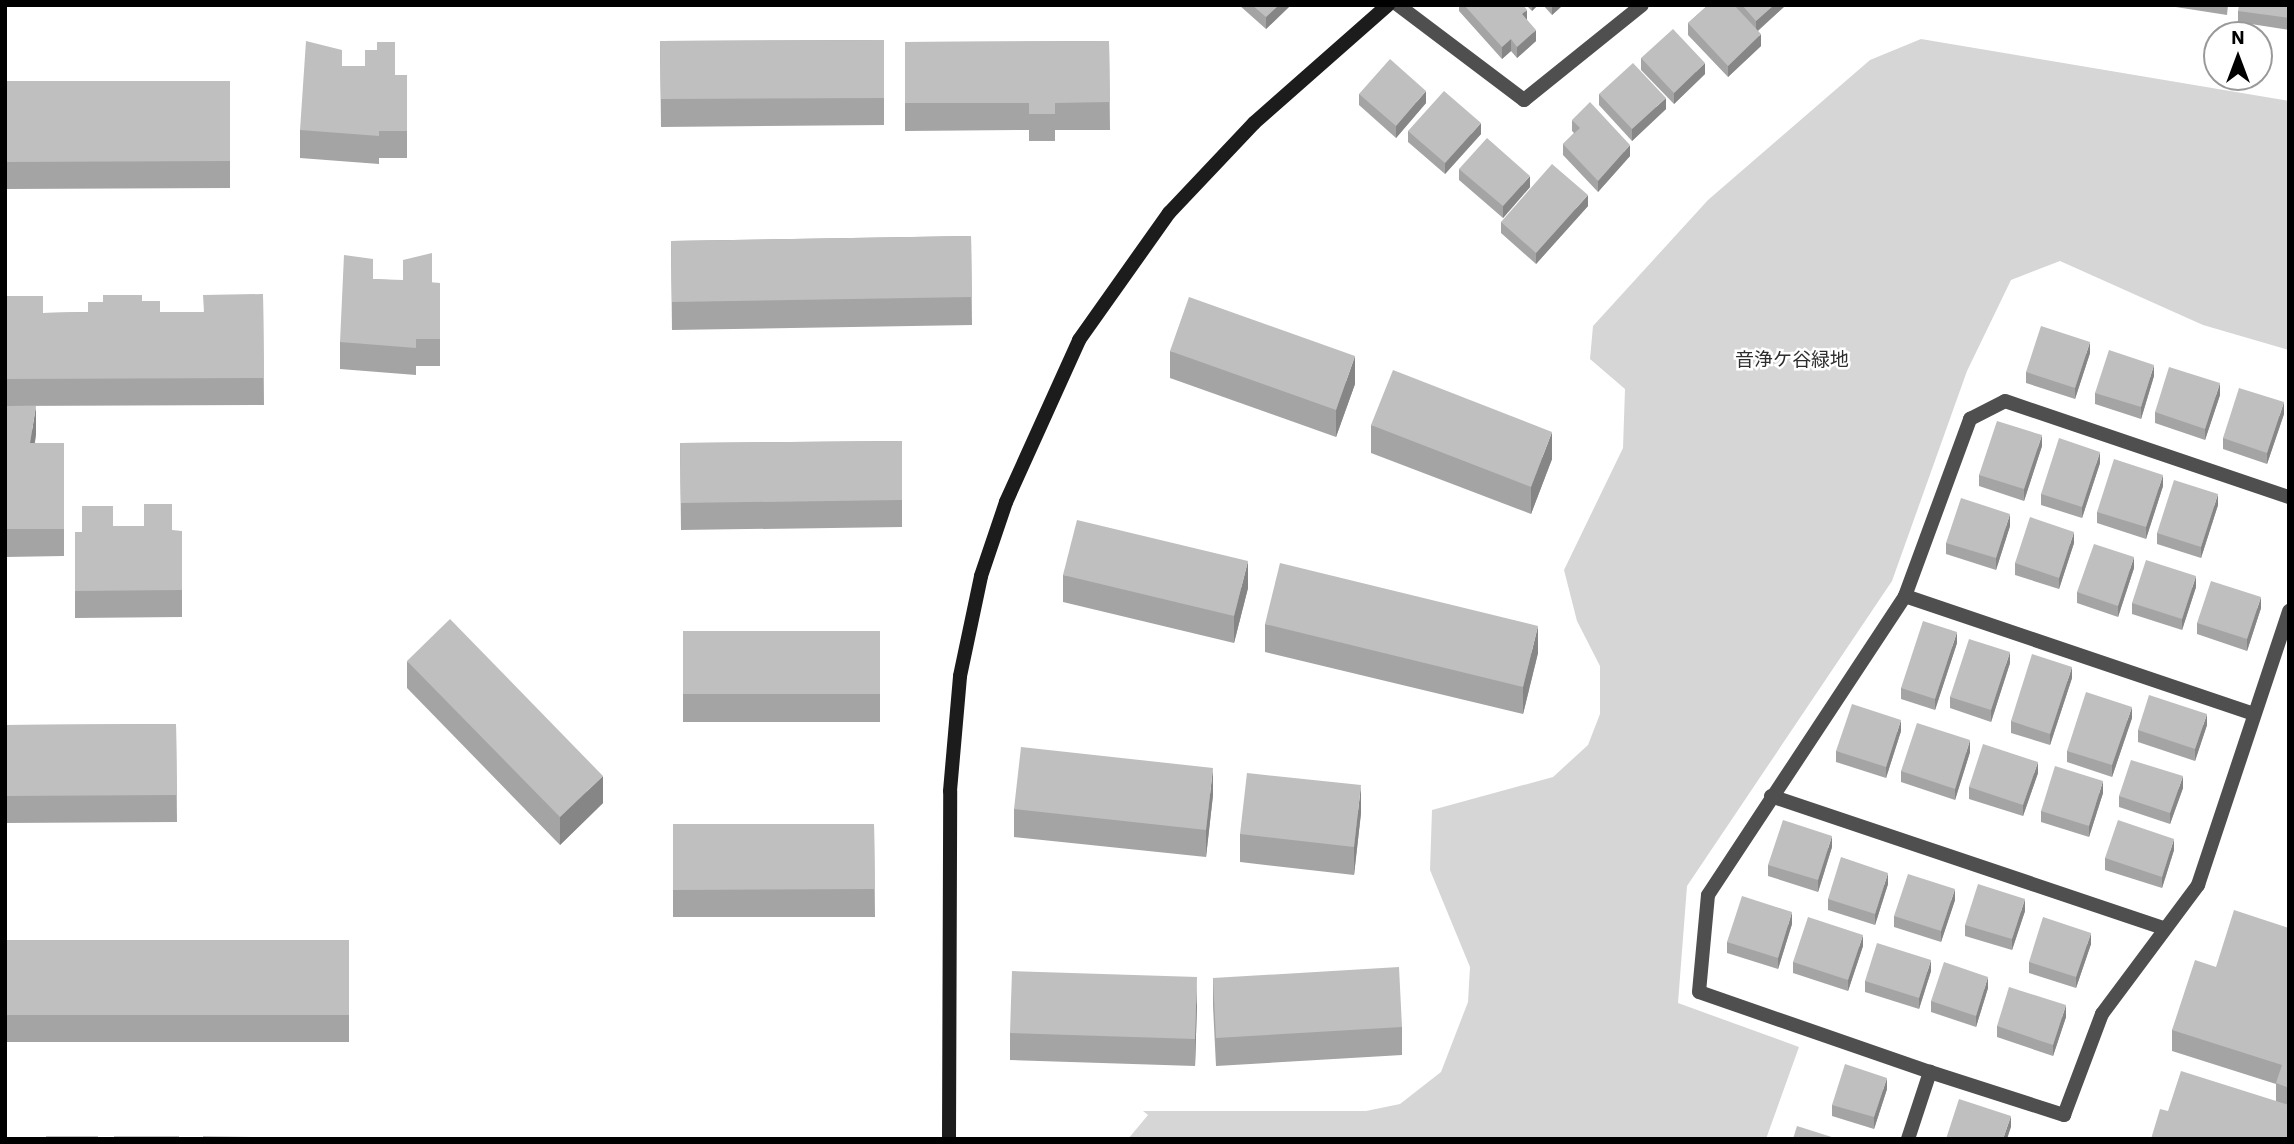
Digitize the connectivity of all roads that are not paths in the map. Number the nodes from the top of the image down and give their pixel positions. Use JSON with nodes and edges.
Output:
{"nodes":[{"id":1,"x":1388,"y":5,"type":"edge"},
{"id":2,"x":1398,"y":5,"type":"edge"},
{"id":3,"x":1643,"y":5,"type":"edge"},
{"id":4,"x":2289,"y":497,"type":"edge"},
{"id":5,"x":1905,"y":596,"type":"junction"},
{"id":6,"x":2289,"y":611,"type":"edge"},
{"id":7,"x":2254,"y":714,"type":"junction"},
{"id":8,"x":1771,"y":796,"type":"junction"},
{"id":9,"x":2164,"y":928,"type":"junction"},
{"id":10,"x":1930,"y":1072,"type":"junction"},
{"id":11,"x":949,"y":1139,"type":"edge"},
{"id":12,"x":1908,"y":1139,"type":"edge"}],
"edges":[{"from":1,"to":11,"type":"street"},
{"from":2,"to":3,"type":"street"},
{"from":4,"to":5,"type":"street"},
{"from":5,"to":7,"type":"street"},
{"from":5,"to":8,"type":"street"},
{"from":6,"to":7,"type":"street"},
{"from":7,"to":9,"type":"street"},
{"from":8,"to":9,"type":"street"},
{"from":8,"to":10,"type":"street"},
{"from":9,"to":10,"type":"street"},
{"from":10,"to":12,"type":"street"}]}
